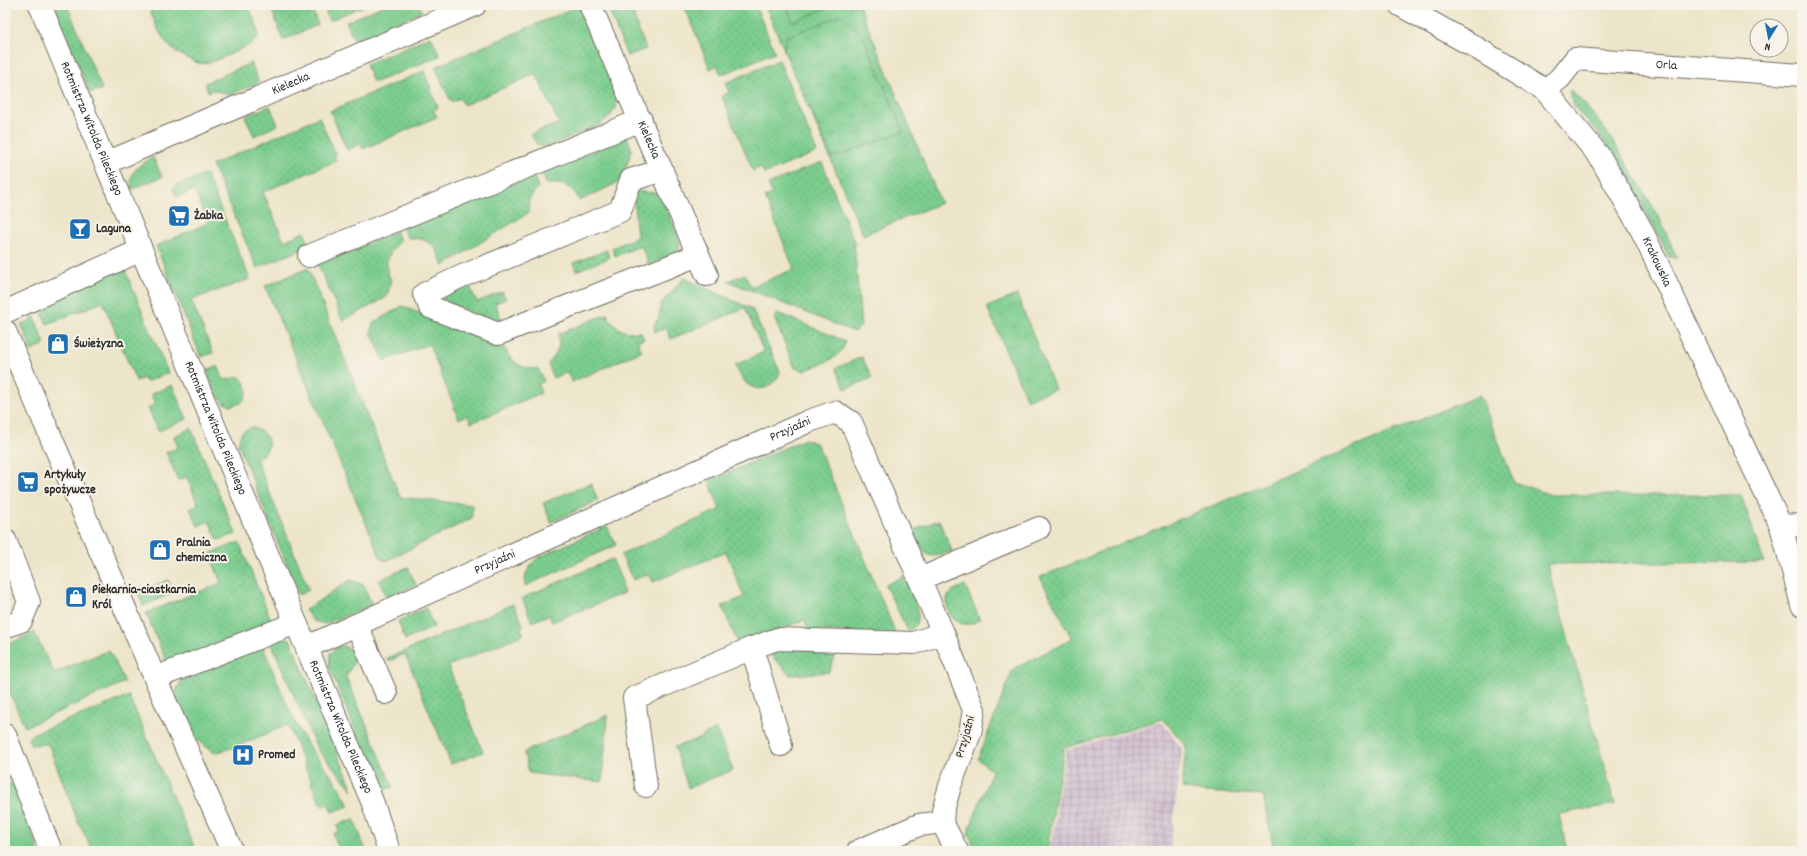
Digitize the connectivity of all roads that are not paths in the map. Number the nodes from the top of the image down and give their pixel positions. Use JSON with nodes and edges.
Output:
{"nodes":[{"id":1,"x":40,"y":5,"type":"edge"},
{"id":2,"x":474,"y":5,"type":"edge"},
{"id":3,"x":590,"y":5,"type":"edge"},
{"id":4,"x":1400,"y":5,"type":"edge"},
{"id":5,"x":1802,"y":75,"type":"edge"},
{"id":6,"x":1545,"y":90,"type":"junction"},
{"id":7,"x":641,"y":120,"type":"junction"},
{"id":8,"x":106,"y":163,"type":"junction"},
{"id":9,"x":662,"y":170,"type":"junction"},
{"id":10,"x":141,"y":250,"type":"junction"},
{"id":11,"x":698,"y":255,"type":"junction"},
{"id":12,"x":309,"y":256,"type":"dead end"},
{"id":13,"x":707,"y":275,"type":"dead end"},
{"id":14,"x":5,"y":312,"type":"edge"},
{"id":15,"x":5,"y":331,"type":"edge"},
{"id":16,"x":1802,"y":525,"type":"edge"},
{"id":17,"x":1781,"y":526,"type":"junction"},
{"id":18,"x":1039,"y":528,"type":"dead end"},
{"id":19,"x":5,"y":540,"type":"edge"},
{"id":20,"x":920,"y":579,"type":"junction"},
{"id":21,"x":1802,"y":605,"type":"edge"},
{"id":22,"x":296,"y":623,"type":"junction"},
{"id":23,"x":357,"y":626,"type":"junction"},
{"id":24,"x":5,"y":627,"type":"edge"},
{"id":25,"x":943,"y":633,"type":"junction"},
{"id":26,"x":307,"y":647,"type":"junction"},
{"id":27,"x":752,"y":648,"type":"junction"},
{"id":28,"x":154,"y":678,"type":"junction"},
{"id":29,"x":386,"y":693,"type":"dead end"},
{"id":30,"x":5,"y":735,"type":"edge"},
{"id":31,"x":781,"y":745,"type":"dead end"},
{"id":32,"x":10,"y":760,"type":"edge"},
{"id":33,"x":646,"y":786,"type":"dead end"},
{"id":34,"x":942,"y":822,"type":"junction"},
{"id":35,"x":51,"y":851,"type":"edge"},
{"id":36,"x":232,"y":851,"type":"edge"},
{"id":37,"x":389,"y":851,"type":"edge"},
{"id":38,"x":858,"y":851,"type":"edge"},
{"id":39,"x":957,"y":851,"type":"edge"}],
"edges":[{"from":1,"to":8,"type":"street","name":"Rotmistrza Witolda Pileckiego"},
{"from":2,"to":8,"type":"street","name":"Kielecka"},
{"from":3,"to":7,"type":"street","name":"Kielecka"},
{"from":4,"to":6,"type":"street","name":"Krakowska"},
{"from":5,"to":6,"type":"street","name":"Orla"},
{"from":6,"to":17,"type":"street","name":"Krakowska"},
{"from":7,"to":9,"type":"street","name":"Kielecka"},
{"from":7,"to":12,"type":"street"},
{"from":8,"to":10,"type":"street","name":"Rotmistrza Witolda Pileckiego"},
{"from":9,"to":11,"type":"street","name":"Kielecka"},
{"from":9,"to":11,"type":"street"},
{"from":10,"to":14,"type":"street"},
{"from":10,"to":22,"type":"street","name":"Rotmistrza Witolda Pileckiego"},
{"from":11,"to":13,"type":"street","name":"Kielecka"},
{"from":15,"to":28,"type":"street"},
{"from":16,"to":17,"type":"street"},
{"from":17,"to":21,"type":"street","name":"Krakowska"},
{"from":18,"to":20,"type":"street"},
{"from":19,"to":24,"type":"street"},
{"from":20,"to":23,"type":"street","name":"Przyjaźni"},
{"from":20,"to":25,"type":"street","name":"Przyjaźni"},
{"from":22,"to":26,"type":"street","name":"Rotmistrza Witolda Pileckiego"},
{"from":22,"to":28,"type":"street"},
{"from":23,"to":26,"type":"street","name":"Przyjaźni"},
{"from":23,"to":29,"type":"street"},
{"from":25,"to":27,"type":"street"},
{"from":25,"to":34,"type":"street","name":"Przyjaźni"},
{"from":26,"to":37,"type":"street","name":"Rotmistrza Witolda Pileckiego"},
{"from":27,"to":31,"type":"street"},
{"from":27,"to":33,"type":"street"},
{"from":28,"to":36,"type":"street"},
{"from":30,"to":32,"type":"street"},
{"from":32,"to":35,"type":"street"},
{"from":34,"to":38,"type":"street"},
{"from":34,"to":39,"type":"street"}]}
